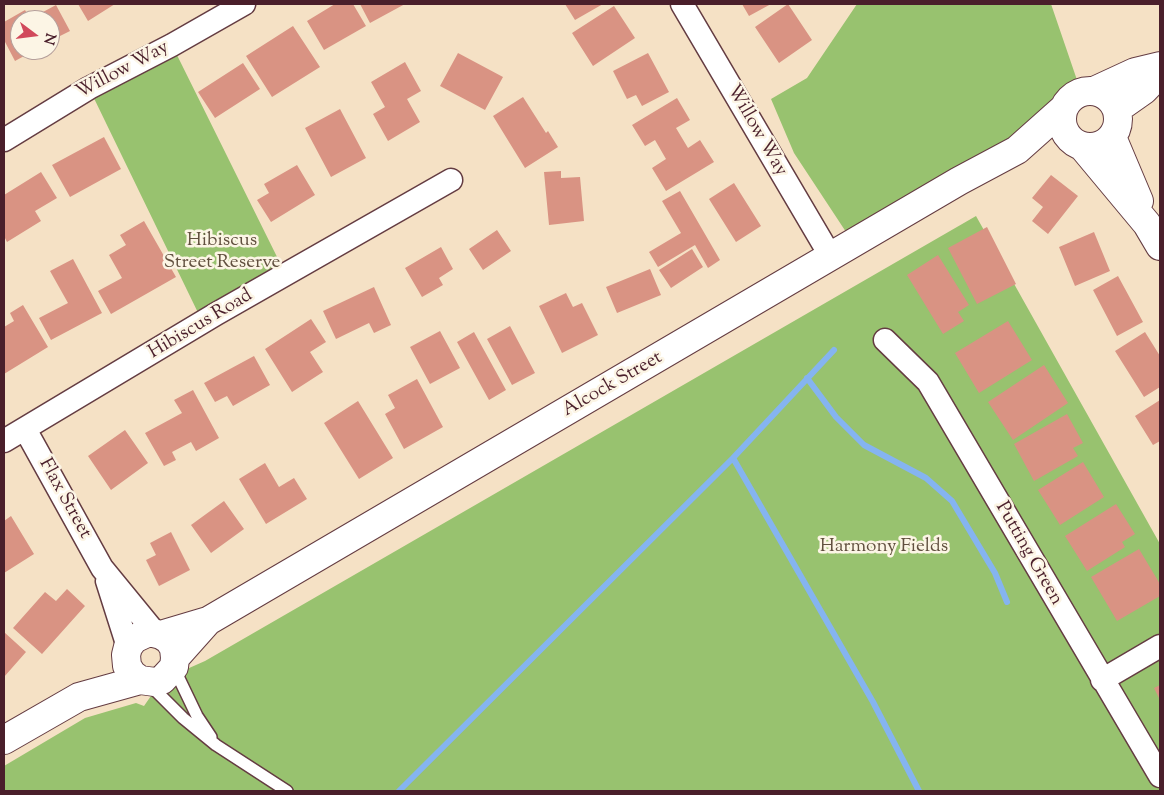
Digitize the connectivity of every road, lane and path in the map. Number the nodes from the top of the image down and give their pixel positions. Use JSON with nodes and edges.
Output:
{"nodes":[{"id":1,"x":244,"y":4,"type":"edge"},
{"id":2,"x":682,"y":4,"type":"edge"},
{"id":3,"x":1160,"y":66,"type":"edge"},
{"id":4,"x":1160,"y":73,"type":"edge"},
{"id":5,"x":1096,"y":90,"type":"junction"},
{"id":6,"x":1063,"y":109,"type":"junction"},
{"id":7,"x":1117,"y":109,"type":"junction"},
{"id":8,"x":1112,"y":137,"type":"junction"},
{"id":9,"x":4,"y":140,"type":"edge"},
{"id":10,"x":1077,"y":144,"type":"junction"},
{"id":11,"x":1017,"y":150,"type":"junction"},
{"id":12,"x":451,"y":180,"type":"dead end"},
{"id":13,"x":1154,"y":235,"type":"edge"},
{"id":14,"x":831,"y":257,"type":"junction"},
{"id":15,"x":885,"y":340,"type":"dead end"},
{"id":16,"x":25,"y":430,"type":"junction"},
{"id":17,"x":4,"y":442,"type":"edge"},
{"id":18,"x":102,"y":568,"type":"junction"},
{"id":19,"x":208,"y":620,"type":"junction"},
{"id":20,"x":158,"y":634,"type":"junction"},
{"id":21,"x":1160,"y":646,"type":"edge"},
{"id":22,"x":127,"y":651,"type":"junction"},
{"id":23,"x":174,"y":662,"type":"junction"},
{"id":24,"x":1102,"y":680,"type":"junction"},
{"id":25,"x":144,"y":681,"type":"junction"},
{"id":26,"x":79,"y":697,"type":"junction"},
{"id":27,"x":4,"y":740,"type":"edge"},
{"id":28,"x":216,"y":745,"type":"junction"},
{"id":29,"x":1160,"y":776,"type":"edge"},
{"id":30,"x":287,"y":791,"type":"edge"}],
"edges":[{"from":1,"to":9,"type":"street","name":"Willow Way"},
{"from":2,"to":14,"type":"street","name":"Willow Way"},
{"from":3,"to":5,"type":"main road","name":"Alcock Street"},
{"from":4,"to":7,"type":"main road"},
{"from":5,"to":6,"type":"main road","name":"Alcock Street"},
{"from":5,"to":7,"type":"main road"},
{"from":6,"to":10,"type":"main road"},
{"from":6,"to":11,"type":"main road","name":"Alcock Street"},
{"from":7,"to":8,"type":"main road"},
{"from":8,"to":10,"type":"main road","name":"Alcock Street"},
{"from":8,"to":13,"type":"main road"},
{"from":10,"to":11,"type":"main road","name":"Alcock Street"},
{"from":10,"to":13,"type":"main road"},
{"from":11,"to":14,"type":"main road","name":"Alcock Street"},
{"from":12,"to":16,"type":"street","name":"Hibiscus Road"},
{"from":14,"to":19,"type":"main road","name":"Alcock Street"},
{"from":15,"to":24,"type":"street","name":"Putting Green"},
{"from":16,"to":17,"type":"street","name":"Hibiscus Road"},
{"from":16,"to":18,"type":"street","name":"Flax Street"},
{"from":18,"to":20,"type":"street","name":"Flax Street"},
{"from":18,"to":22,"type":"street","name":"Flax Street"},
{"from":19,"to":20,"type":"main road","name":"Alcock Street"},
{"from":19,"to":23,"type":"main road","name":"Alcock Street"},
{"from":20,"to":22,"type":"main road","name":"Alcock Street"},
{"from":20,"to":23,"type":"main road"},
{"from":21,"to":24,"type":"street"},
{"from":22,"to":25,"type":"main road"},
{"from":22,"to":26,"type":"main road","name":"Alcock Street"},
{"from":23,"to":25,"type":"main road","name":"Alcock Street"},
{"from":23,"to":28,"type":"lane"},
{"from":24,"to":29,"type":"street","name":"Putting Green"},
{"from":25,"to":26,"type":"main road","name":"Alcock Street"},
{"from":25,"to":28,"type":"lane"},
{"from":26,"to":27,"type":"main road","name":"Alcock Street"},
{"from":28,"to":30,"type":"lane"}]}
